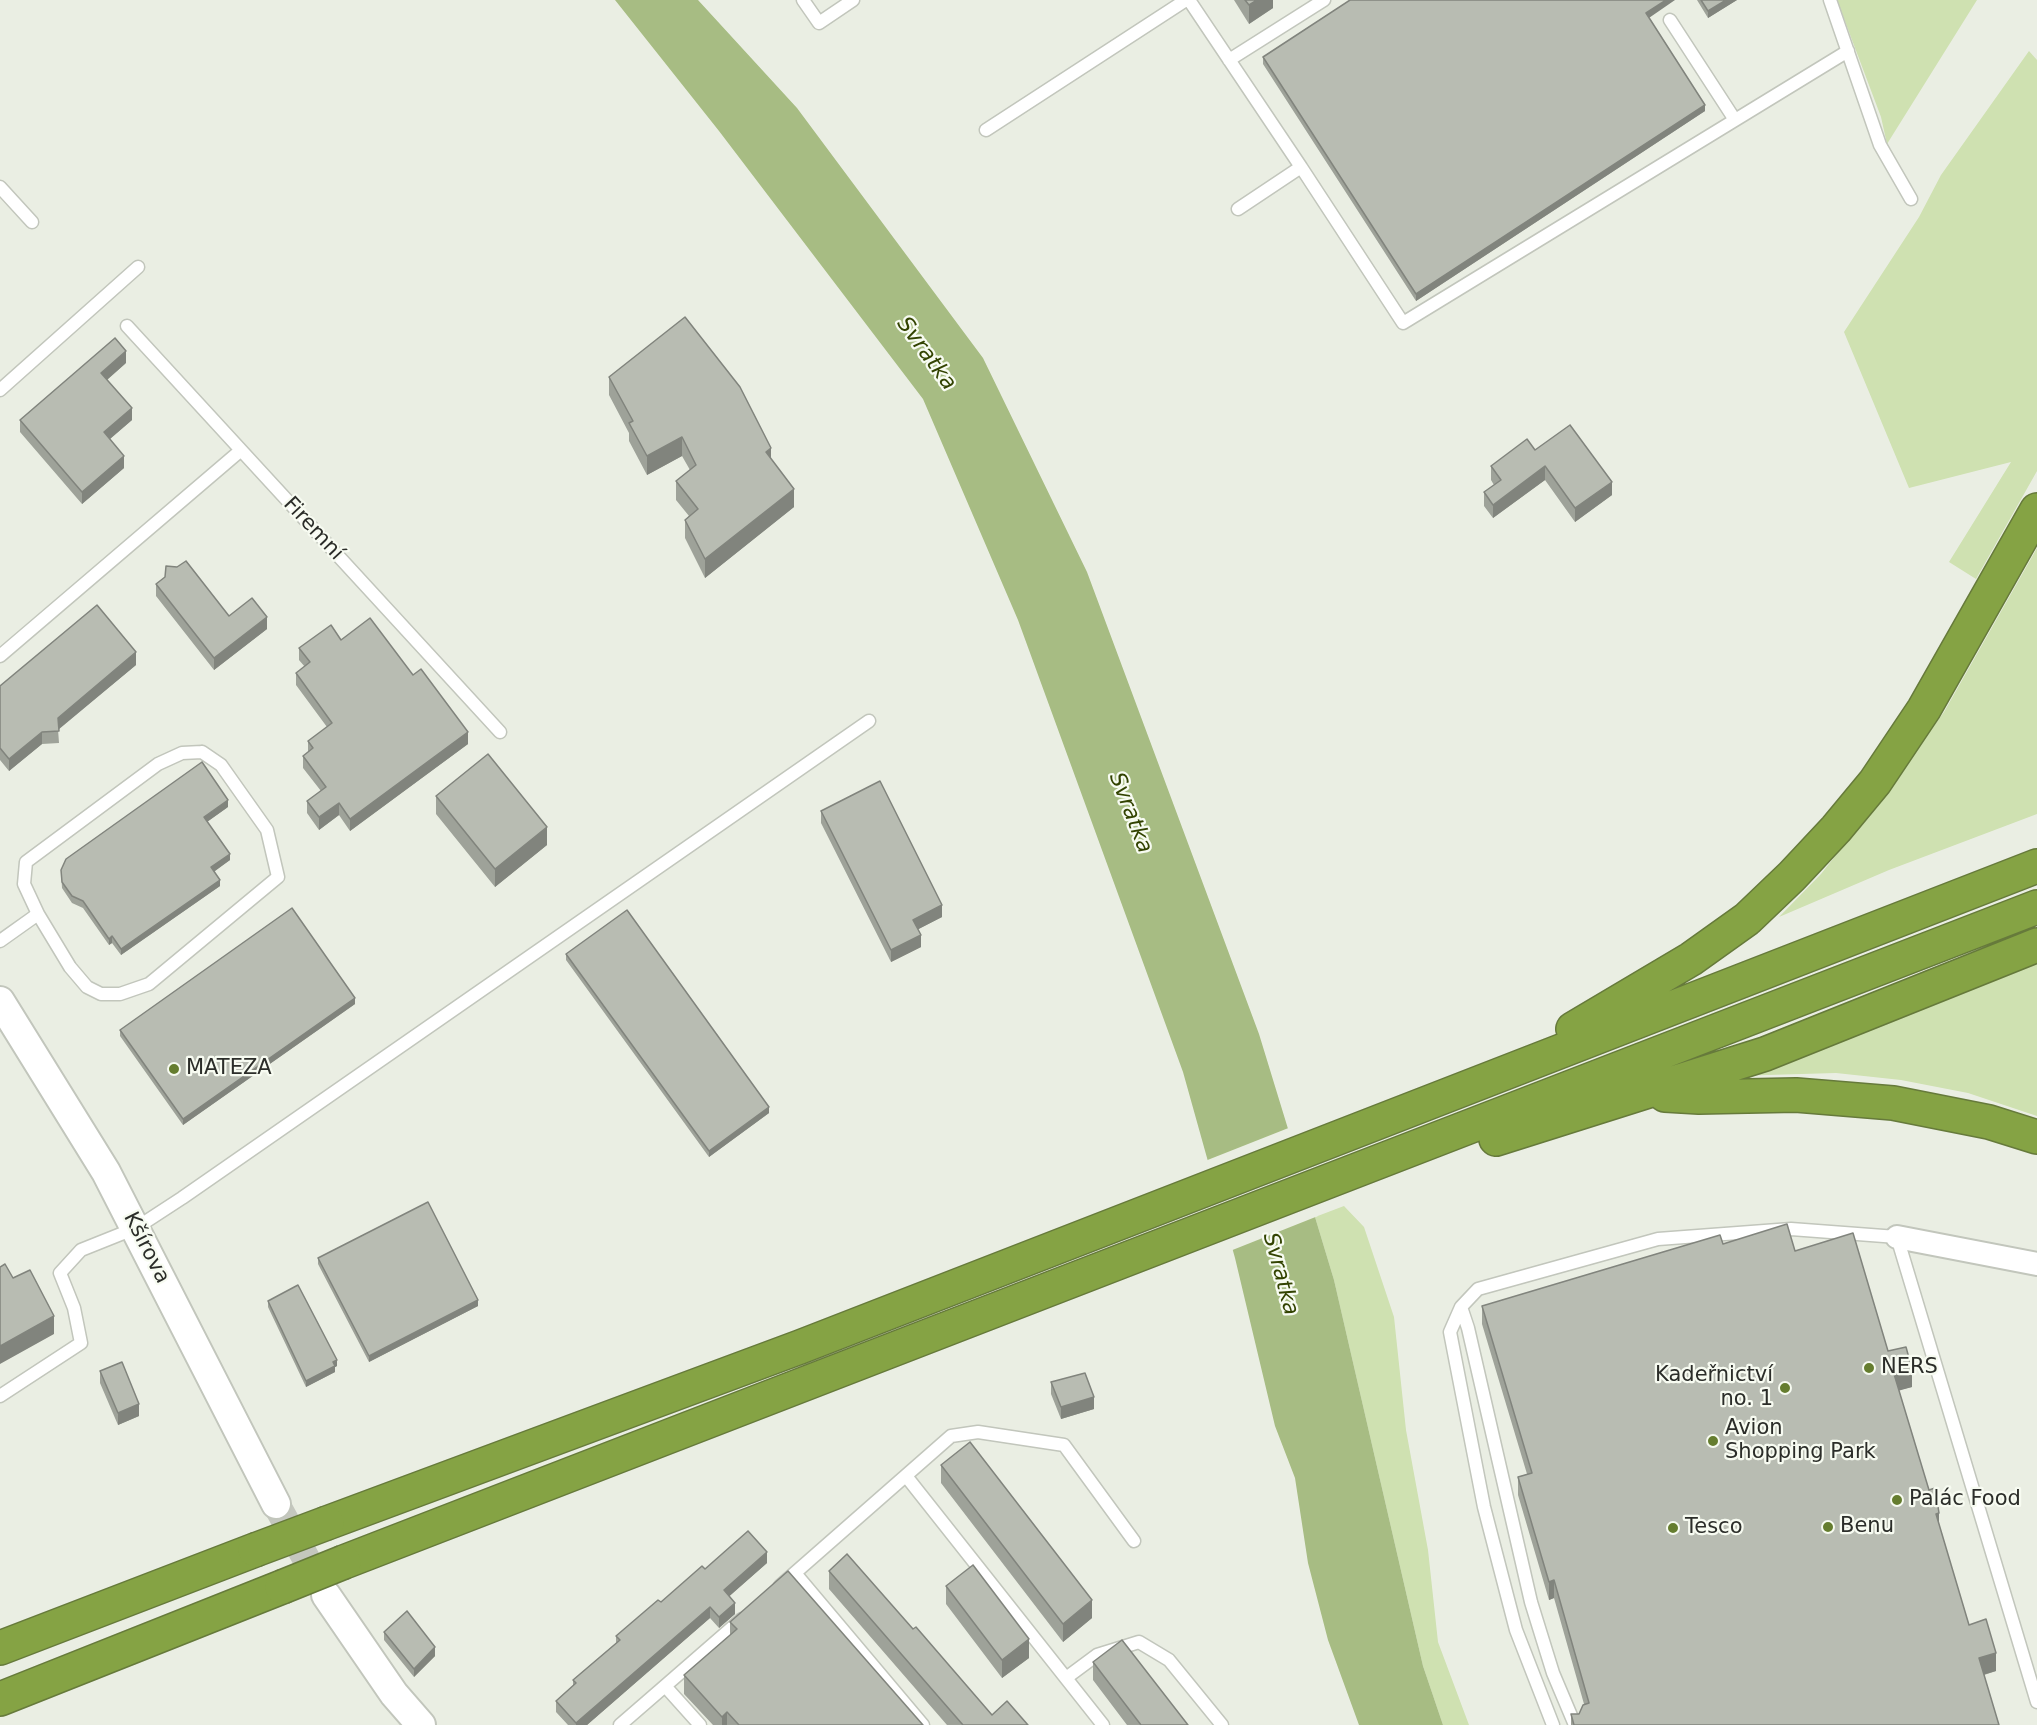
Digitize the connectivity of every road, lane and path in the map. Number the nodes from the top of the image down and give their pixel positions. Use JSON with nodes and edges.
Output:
{"nodes":[{"id":1,"x":803,"y":0,"type":"edge"},
{"id":2,"x":853,"y":0,"type":"edge"},
{"id":3,"x":1188,"y":0,"type":"edge"},
{"id":4,"x":1324,"y":0,"type":"edge"},
{"id":5,"x":1830,"y":0,"type":"edge"},
{"id":6,"x":1670,"y":20,"type":"dead end"},
{"id":7,"x":1848,"y":51,"type":"junction"},
{"id":8,"x":1229,"y":60,"type":"junction"},
{"id":9,"x":1735,"y":120,"type":"junction"},
{"id":10,"x":986,"y":130,"type":"dead end"},
{"id":11,"x":1301,"y":167,"type":"junction"},
{"id":12,"x":0,"y":187,"type":"edge"},
{"id":13,"x":1911,"y":199,"type":"dead end"},
{"id":14,"x":1238,"y":209,"type":"dead end"},
{"id":15,"x":32,"y":222,"type":"dead end"},
{"id":16,"x":138,"y":267,"type":"dead end"},
{"id":17,"x":127,"y":326,"type":"dead end"},
{"id":18,"x":0,"y":390,"type":"edge"},
{"id":19,"x":240,"y":451,"type":"junction"},
{"id":20,"x":2037,"y":510,"type":"edge"},
{"id":21,"x":0,"y":656,"type":"edge"},
{"id":22,"x":869,"y":721,"type":"dead end"},
{"id":23,"x":500,"y":732,"type":"dead end"},
{"id":24,"x":2037,"y":866,"type":"edge"},
{"id":25,"x":2037,"y":907,"type":"edge"},
{"id":26,"x":38,"y":914,"type":"junction"},
{"id":27,"x":0,"y":941,"type":"edge"},
{"id":28,"x":2037,"y":945,"type":"edge"},
{"id":29,"x":0,"y":1001,"type":"edge"},
{"id":30,"x":1478,"y":1083,"type":"junction"},
{"id":31,"x":1645,"y":1094,"type":"junction"},
{"id":32,"x":2037,"y":1137,"type":"edge"},
{"id":33,"x":1377,"y":1164,"type":"junction"},
{"id":34,"x":136,"y":1228,"type":"junction"},
{"id":35,"x":1897,"y":1237,"type":"junction"},
{"id":36,"x":2037,"y":1264,"type":"edge"},
{"id":37,"x":1461,"y":1307,"type":"junction"},
{"id":38,"x":0,"y":1396,"type":"edge"},
{"id":39,"x":906,"y":1476,"type":"junction"},
{"id":40,"x":276,"y":1504,"type":"tunnel mouth"},
{"id":41,"x":1134,"y":1541,"type":"dead end"},
{"id":42,"x":795,"y":1573,"type":"junction"},
{"id":43,"x":326,"y":1595,"type":"tunnel mouth"},
{"id":44,"x":769,"y":1596,"type":"edge"},
{"id":45,"x":752,"y":1611,"type":"edge"},
{"id":46,"x":0,"y":1648,"type":"edge"},
{"id":47,"x":1066,"y":1678,"type":"junction"},
{"id":48,"x":665,"y":1686,"type":"junction"},
{"id":49,"x":0,"y":1699,"type":"edge"},
{"id":50,"x":2037,"y":1702,"type":"edge"},
{"id":51,"x":421,"y":1725,"type":"edge"},
{"id":52,"x":620,"y":1725,"type":"edge"},
{"id":53,"x":700,"y":1725,"type":"edge"},
{"id":54,"x":923,"y":1725,"type":"edge"},
{"id":55,"x":1103,"y":1725,"type":"edge"},
{"id":56,"x":1222,"y":1725,"type":"edge"},
{"id":57,"x":1553,"y":1725,"type":"edge"},
{"id":58,"x":1575,"y":1725,"type":"edge"}],
"edges":[{"from":1,"to":2,"type":"lane"},
{"from":3,"to":8,"type":"lane"},
{"from":3,"to":10,"type":"lane"},
{"from":4,"to":8,"type":"lane"},
{"from":5,"to":7,"type":"lane"},
{"from":6,"to":9,"type":"lane"},
{"from":7,"to":9,"type":"lane"},
{"from":7,"to":13,"type":"lane"},
{"from":8,"to":11,"type":"lane"},
{"from":9,"to":11,"type":"lane"},
{"from":11,"to":14,"type":"lane"},
{"from":12,"to":15,"type":"lane"},
{"from":16,"to":18,"type":"lane"},
{"from":17,"to":19,"type":"lane","name":"Firemní"},
{"from":19,"to":21,"type":"lane"},
{"from":19,"to":23,"type":"lane","name":"Firemní"},
{"from":20,"to":30,"type":"highway"},
{"from":22,"to":34,"type":"lane"},
{"from":24,"to":30,"type":"highway"},
{"from":25,"to":33,"type":"highway"},
{"from":26,"to":26,"type":"lane"},
{"from":26,"to":27,"type":"lane"},
{"from":28,"to":31,"type":"highway"},
{"from":29,"to":34,"type":"street","name":"Kšírova"},
{"from":30,"to":46,"type":"highway","bridge":true},
{"from":31,"to":32,"type":"highway"},
{"from":31,"to":33,"type":"highway"},
{"from":33,"to":49,"type":"highway","bridge":true},
{"from":34,"to":38,"type":"lane"},
{"from":34,"to":40,"type":"street","name":"Kšírova"},
{"from":35,"to":36,"type":"street"},
{"from":35,"to":37,"type":"lane"},
{"from":35,"to":50,"type":"lane"},
{"from":37,"to":57,"type":"lane"},
{"from":37,"to":58,"type":"lane"},
{"from":39,"to":41,"type":"lane"},
{"from":39,"to":42,"type":"lane"},
{"from":39,"to":47,"type":"lane"},
{"from":42,"to":44,"type":"lane"},
{"from":42,"to":54,"type":"lane"},
{"from":43,"to":51,"type":"street"},
{"from":45,"to":48,"type":"lane"},
{"from":47,"to":55,"type":"lane"},
{"from":47,"to":56,"type":"lane"},
{"from":48,"to":52,"type":"lane"},
{"from":48,"to":53,"type":"lane"}]}
